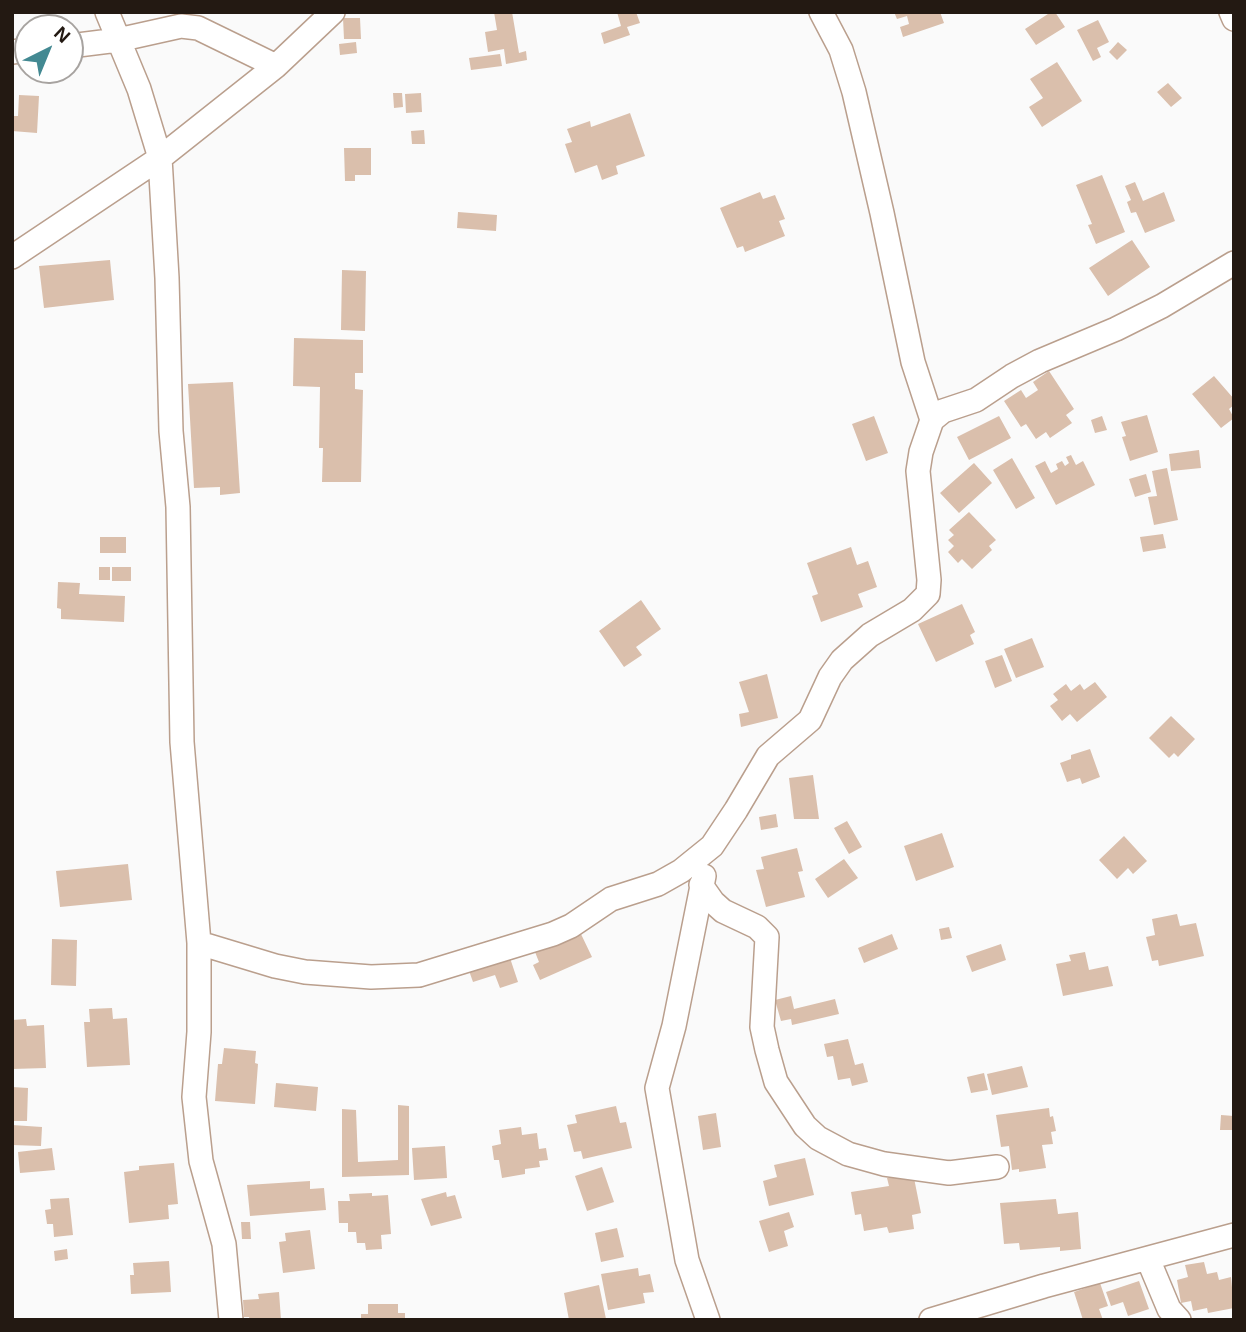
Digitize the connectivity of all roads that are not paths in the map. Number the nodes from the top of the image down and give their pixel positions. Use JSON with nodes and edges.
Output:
{"nodes":[{"id":1,"x":107,"y":12,"type":"edge"},
{"id":2,"x":334,"y":12,"type":"edge"},
{"id":3,"x":821,"y":12,"type":"edge"},
{"id":4,"x":1231,"y":12,"type":"edge"},
{"id":5,"x":1234,"y":19,"type":"edge"},
{"id":6,"x":118,"y":40,"type":"junction"},
{"id":7,"x":84,"y":44,"type":"edge"},
{"id":8,"x":276,"y":66,"type":"junction"},
{"id":9,"x":160,"y":158,"type":"junction"},
{"id":10,"x":12,"y":257,"type":"edge"},
{"id":11,"x":1234,"y":263,"type":"edge"},
{"id":12,"x":932,"y":420,"type":"junction"},
{"id":13,"x":712,"y":846,"type":"junction"},
{"id":14,"x":701,"y":885,"type":"junction"},
{"id":15,"x":199,"y":943,"type":"junction"},
{"id":16,"x":997,"y":1167,"type":"dead end"},
{"id":17,"x":1234,"y":1235,"type":"edge"},
{"id":18,"x":1148,"y":1259,"type":"junction"},
{"id":19,"x":231,"y":1320,"type":"edge"},
{"id":20,"x":708,"y":1320,"type":"edge"},
{"id":21,"x":932,"y":1320,"type":"edge"},
{"id":22,"x":1179,"y":1320,"type":"edge"}],
"edges":[{"from":1,"to":6,"type":"street"},
{"from":2,"to":8,"type":"street"},
{"from":3,"to":12,"type":"street"},
{"from":4,"to":5,"type":"street"},
{"from":6,"to":7,"type":"street"},
{"from":6,"to":8,"type":"street"},
{"from":6,"to":9,"type":"street"},
{"from":8,"to":9,"type":"street"},
{"from":9,"to":10,"type":"street"},
{"from":9,"to":15,"type":"street"},
{"from":11,"to":12,"type":"street"},
{"from":12,"to":13,"type":"street"},
{"from":13,"to":14,"type":"street"},
{"from":13,"to":15,"type":"street"},
{"from":14,"to":16,"type":"street"},
{"from":14,"to":20,"type":"street"},
{"from":15,"to":19,"type":"street"},
{"from":17,"to":18,"type":"street"},
{"from":18,"to":21,"type":"street"},
{"from":18,"to":22,"type":"street"}]}
